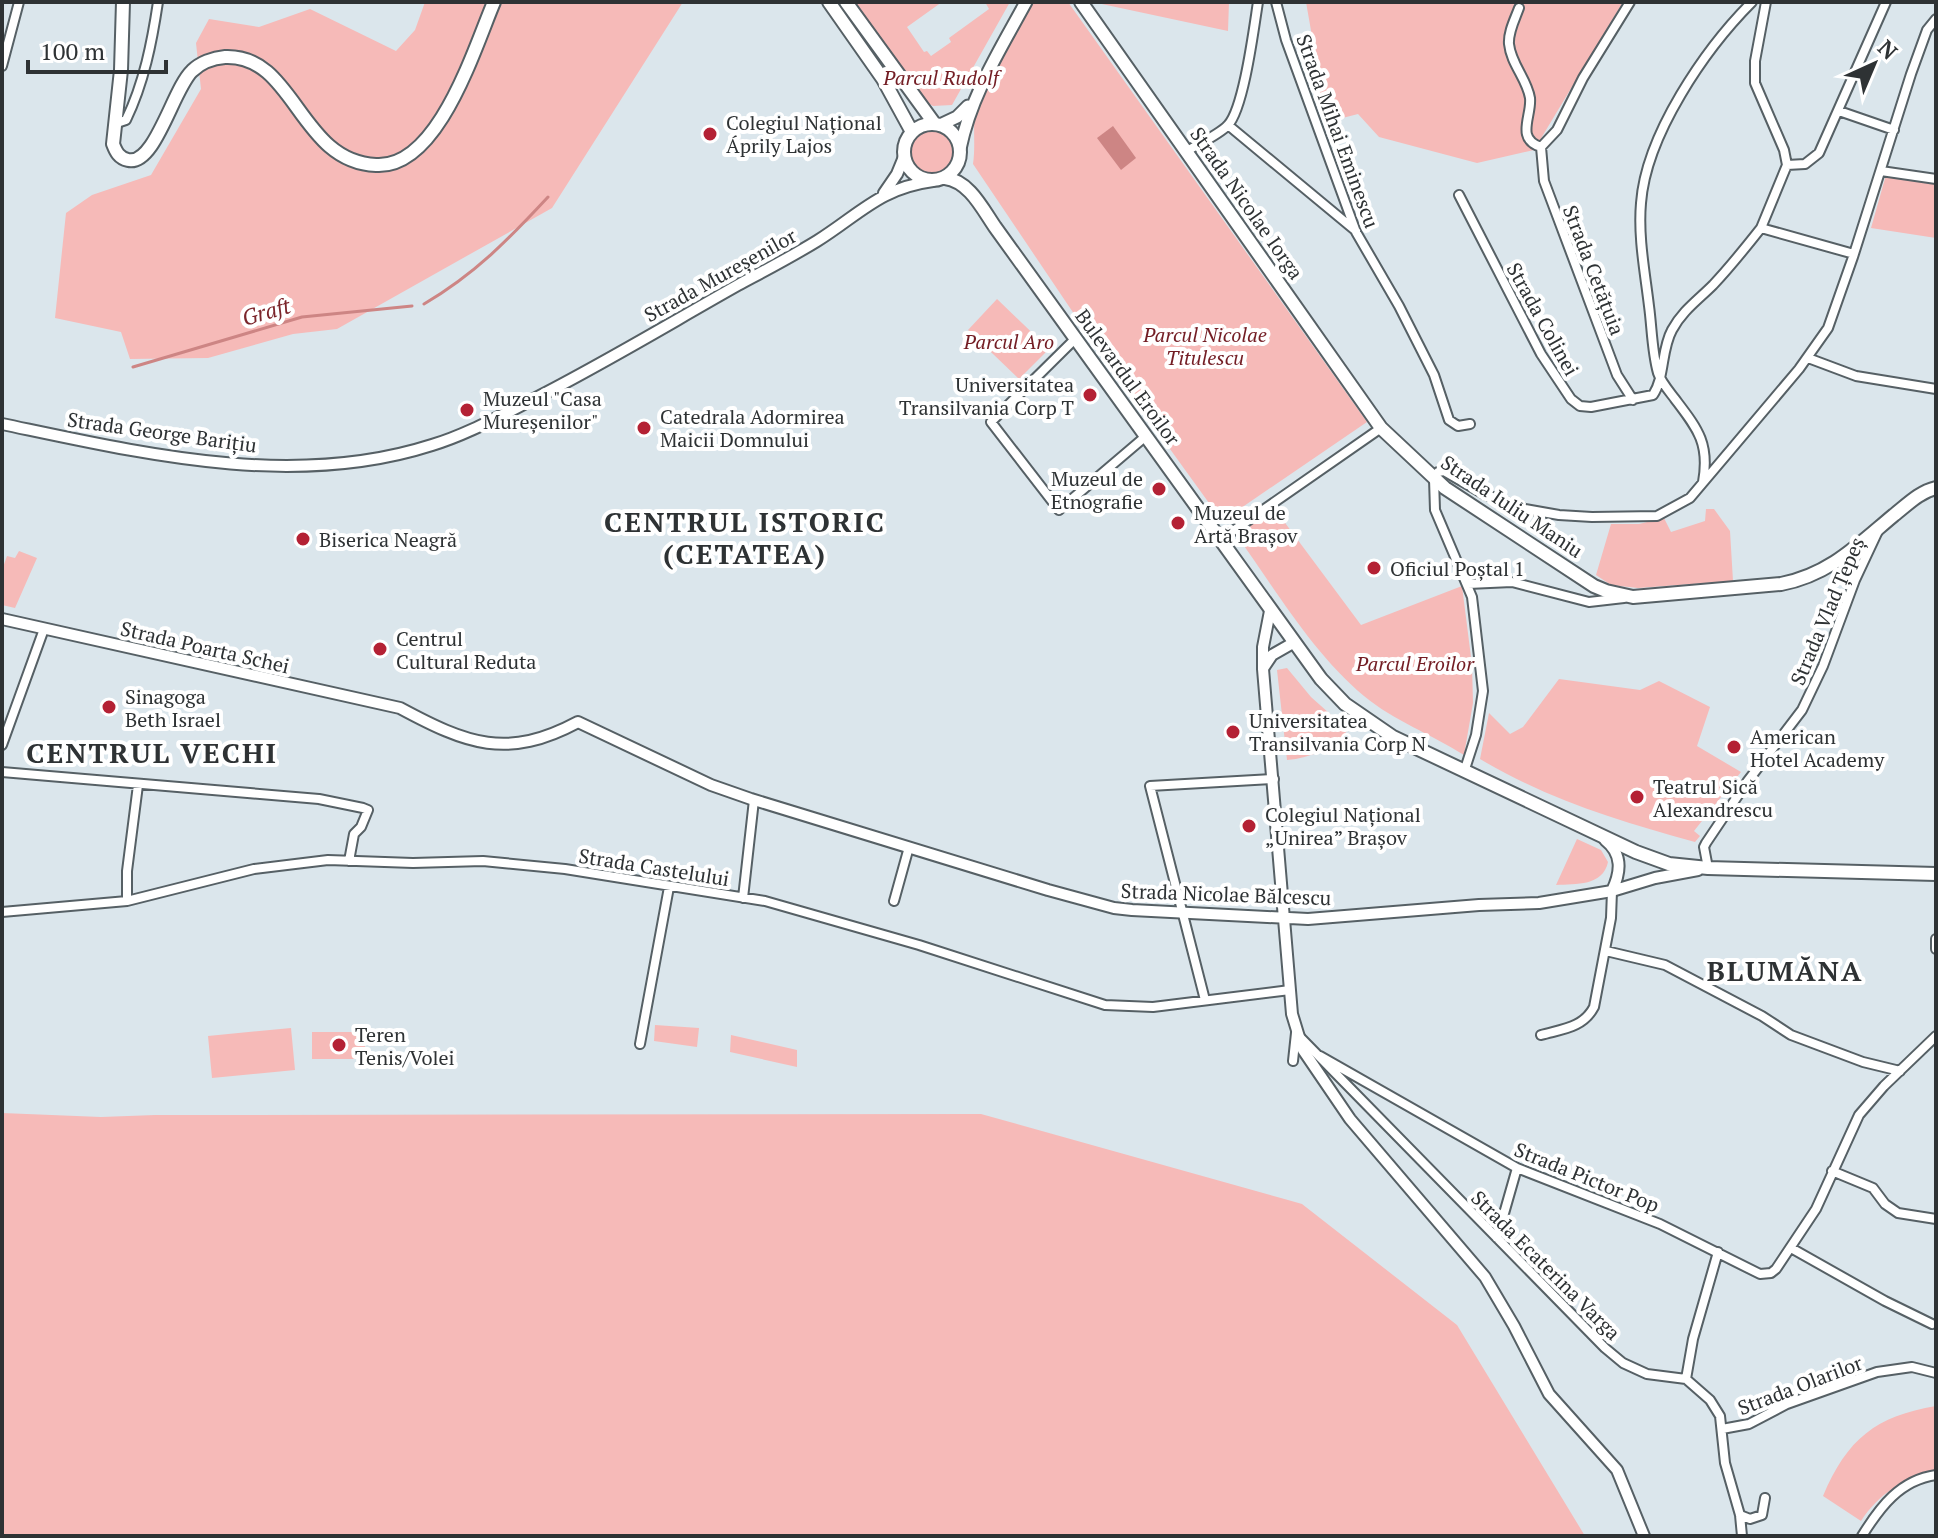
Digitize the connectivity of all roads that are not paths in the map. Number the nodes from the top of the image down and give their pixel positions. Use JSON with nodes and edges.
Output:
{"nodes":[{"id":1,"x":19,"y":2,"type":"edge"},
{"id":2,"x":123,"y":2,"type":"edge"},
{"id":3,"x":158,"y":2,"type":"edge"},
{"id":4,"x":494,"y":2,"type":"edge"},
{"id":5,"x":829,"y":2,"type":"edge"},
{"id":6,"x":846,"y":2,"type":"edge"},
{"id":7,"x":1026,"y":2,"type":"edge"},
{"id":8,"x":1258,"y":2,"type":"edge"},
{"id":9,"x":1276,"y":2,"type":"edge"},
{"id":10,"x":1630,"y":2,"type":"edge"},
{"id":11,"x":1752,"y":2,"type":"edge"},
{"id":12,"x":1766,"y":2,"type":"edge"},
{"id":13,"x":1886,"y":2,"type":"edge"},
{"id":14,"x":1084,"y":3,"type":"edge"},
{"id":15,"x":1519,"y":8,"type":"dead end"},
{"id":16,"x":1936,"y":19,"type":"edge"},
{"id":17,"x":2,"y":66,"type":"edge"},
{"id":18,"x":974,"y":99,"type":"junction"},
{"id":19,"x":1839,"y":111,"type":"junction"},
{"id":20,"x":114,"y":124,"type":"junction"},
{"id":21,"x":937,"y":124,"type":"junction"},
{"id":22,"x":1228,"y":125,"type":"junction"},
{"id":23,"x":1894,"y":130,"type":"junction"},
{"id":24,"x":912,"y":132,"type":"junction"},
{"id":25,"x":1541,"y":147,"type":"junction"},
{"id":26,"x":960,"y":149,"type":"junction"},
{"id":27,"x":1185,"y":152,"type":"junction"},
{"id":28,"x":904,"y":157,"type":"junction"},
{"id":29,"x":1787,"y":165,"type":"junction"},
{"id":30,"x":1881,"y":171,"type":"junction"},
{"id":31,"x":1936,"y":179,"type":"edge"},
{"id":32,"x":939,"y":180,"type":"junction"},
{"id":33,"x":883,"y":194,"type":"junction"},
{"id":34,"x":1459,"y":195,"type":"dead end"},
{"id":35,"x":1761,"y":228,"type":"junction"},
{"id":36,"x":1356,"y":232,"type":"junction"},
{"id":37,"x":1854,"y":254,"type":"junction"},
{"id":38,"x":1075,"y":339,"type":"junction"},
{"id":39,"x":1808,"y":358,"type":"junction"},
{"id":40,"x":1659,"y":375,"type":"junction"},
{"id":41,"x":1936,"y":389,"type":"edge"},
{"id":42,"x":1633,"y":400,"type":"junction"},
{"id":43,"x":2,"y":424,"type":"edge"},
{"id":44,"x":1470,"y":424,"type":"dead end"},
{"id":45,"x":1381,"y":428,"type":"junction"},
{"id":46,"x":1146,"y":436,"type":"junction"},
{"id":47,"x":413,"y":450,"type":"joint"},
{"id":48,"x":1434,"y":479,"type":"junction"},
{"id":49,"x":1703,"y":482,"type":"junction"},
{"id":50,"x":1936,"y":488,"type":"edge"},
{"id":51,"x":1880,"y":527,"type":"junction"},
{"id":52,"x":1220,"y":540,"type":"junction"},
{"id":53,"x":1468,"y":584,"type":"junction"},
{"id":54,"x":1633,"y":597,"type":"junction"},
{"id":55,"x":1270,"y":611,"type":"junction"},
{"id":56,"x":2,"y":619,"type":"edge"},
{"id":57,"x":44,"y":629,"type":"junction"},
{"id":58,"x":1293,"y":643,"type":"junction"},
{"id":59,"x":1263,"y":669,"type":"junction"},
{"id":60,"x":578,"y":722,"type":"joint"},
{"id":61,"x":2,"y":745,"type":"edge"},
{"id":62,"x":2,"y":772,"type":"edge"},
{"id":63,"x":1464,"y":772,"type":"junction"},
{"id":64,"x":1274,"y":779,"type":"junction"},
{"id":65,"x":138,"y":785,"type":"junction"},
{"id":66,"x":754,"y":800,"type":"junction"},
{"id":67,"x":1592,"y":832,"type":"junction"},
{"id":68,"x":909,"y":847,"type":"junction"},
{"id":69,"x":349,"y":861,"type":"junction"},
{"id":70,"x":1708,"y":868,"type":"junction"},
{"id":71,"x":1936,"y":874,"type":"edge"},
{"id":72,"x":669,"y":887,"type":"junction"},
{"id":73,"x":1612,"y":891,"type":"junction"},
{"id":74,"x":743,"y":898,"type":"junction"},
{"id":75,"x":127,"y":901,"type":"junction"},
{"id":76,"x":894,"y":901,"type":"dead end"},
{"id":77,"x":2,"y":912,"type":"edge"},
{"id":78,"x":1184,"y":913,"type":"junction"},
{"id":79,"x":1285,"y":918,"type":"junction"},
{"id":80,"x":1936,"y":939,"type":"edge"},
{"id":81,"x":1936,"y":948,"type":"edge"},
{"id":82,"x":1606,"y":951,"type":"junction"},
{"id":83,"x":1290,"y":990,"type":"junction"},
{"id":84,"x":1205,"y":1000,"type":"junction"},
{"id":85,"x":1296,"y":1033,"type":"junction"},
{"id":86,"x":1541,"y":1035,"type":"dead end"},
{"id":87,"x":1936,"y":1036,"type":"edge"},
{"id":88,"x":640,"y":1044,"type":"dead end"},
{"id":89,"x":1320,"y":1056,"type":"junction"},
{"id":90,"x":1293,"y":1061,"type":"dead end"},
{"id":91,"x":1900,"y":1071,"type":"junction"},
{"id":92,"x":1517,"y":1168,"type":"junction"},
{"id":93,"x":1832,"y":1171,"type":"junction"},
{"id":94,"x":1936,"y":1219,"type":"edge"},
{"id":95,"x":1497,"y":1238,"type":"junction"},
{"id":96,"x":1791,"y":1248,"type":"junction"},
{"id":97,"x":1718,"y":1252,"type":"junction"},
{"id":98,"x":1932,"y":1324,"type":"dead end"},
{"id":99,"x":1936,"y":1373,"type":"edge"},
{"id":100,"x":1686,"y":1379,"type":"junction"},
{"id":101,"x":1722,"y":1429,"type":"junction"},
{"id":102,"x":1936,"y":1475,"type":"edge"},
{"id":103,"x":1765,"y":1498,"type":"dead end"},
{"id":104,"x":1740,"y":1515,"type":"junction"},
{"id":105,"x":1644,"y":1536,"type":"edge"},
{"id":106,"x":1742,"y":1536,"type":"edge"},
{"id":107,"x":1862,"y":1536,"type":"edge"}],
"edges":[{"from":1,"to":17,"type":"street"},
{"from":2,"to":20,"type":"main road"},
{"from":3,"to":20,"type":"street"},
{"from":4,"to":20,"type":"main road"},
{"from":5,"to":24,"type":"main road"},
{"from":6,"to":21,"type":"main road"},
{"from":7,"to":18,"type":"main road"},
{"from":8,"to":22,"type":"street"},
{"from":9,"to":36,"type":"street","name":"Strada Mihai Eminescu"},
{"from":10,"to":25,"type":"street"},
{"from":11,"to":40,"type":"street"},
{"from":12,"to":29,"type":"street"},
{"from":13,"to":19,"type":"street"},
{"from":14,"to":27,"type":"main road","name":"Strada Nicolae Iorga"},
{"from":15,"to":25,"type":"street","name":"Strada Cetățuia"},
{"from":16,"to":23,"type":"street"},
{"from":18,"to":21,"type":"main road"},
{"from":18,"to":26,"type":"main road"},
{"from":19,"to":23,"type":"street"},
{"from":19,"to":29,"type":"street"},
{"from":21,"to":24,"type":"main road"},
{"from":21,"to":26,"type":"main road"},
{"from":22,"to":27,"type":"street"},
{"from":22,"to":36,"type":"street"},
{"from":23,"to":30,"type":"street"},
{"from":24,"to":28,"type":"main road"},
{"from":25,"to":42,"type":"street","name":"Strada Cetățuia"},
{"from":26,"to":32,"type":"main road"},
{"from":27,"to":45,"type":"main road","name":"Strada Nicolae Iorga"},
{"from":28,"to":32,"type":"main road"},
{"from":28,"to":33,"type":"street","name":"Strada Mureșenilor"},
{"from":29,"to":35,"type":"street"},
{"from":30,"to":31,"type":"street"},
{"from":30,"to":37,"type":"street"},
{"from":32,"to":33,"type":"street","name":"Strada Mureșenilor"},
{"from":32,"to":38,"type":"main road","name":"Bulevardul Eroilor"},
{"from":33,"to":47,"type":"street","name":"Strada Mureșenilor"},
{"from":34,"to":42,"type":"street","name":"Strada Colinei"},
{"from":35,"to":37,"type":"street"},
{"from":35,"to":40,"type":"street"},
{"from":36,"to":44,"type":"street","name":"Strada Mihai Eminescu"},
{"from":37,"to":39,"type":"street"},
{"from":38,"to":46,"type":"main road","name":"Bulevardul Eroilor"},
{"from":38,"to":46,"type":"street"},
{"from":39,"to":41,"type":"street"},
{"from":39,"to":49,"type":"street"},
{"from":40,"to":42,"type":"street"},
{"from":40,"to":49,"type":"street"},
{"from":43,"to":47,"type":"street","name":"Strada George Barițiu"},
{"from":45,"to":48,"type":"main road","name":"Strada Iuliu Maniu"},
{"from":45,"to":52,"type":"street"},
{"from":46,"to":52,"type":"main road","name":"Bulevardul Eroilor"},
{"from":48,"to":49,"type":"street"},
{"from":48,"to":53,"type":"street"},
{"from":48,"to":54,"type":"main road","name":"Strada Iuliu Maniu"},
{"from":50,"to":51,"type":"main road","name":"Strada Iuliu Maniu"},
{"from":51,"to":54,"type":"main road","name":"Strada Iuliu Maniu"},
{"from":51,"to":70,"type":"street","name":"Strada Vlad Țepeș"},
{"from":52,"to":55,"type":"main road","name":"Bulevardul Eroilor"},
{"from":53,"to":54,"type":"street","name":"Strada Iuliu Maniu"},
{"from":53,"to":63,"type":"street"},
{"from":55,"to":58,"type":"main road","name":"Bulevardul Eroilor"},
{"from":55,"to":59,"type":"street"},
{"from":56,"to":57,"type":"street","name":"Strada Poarta Schei"},
{"from":57,"to":60,"type":"street","name":"Strada Poarta Schei"},
{"from":57,"to":61,"type":"street"},
{"from":58,"to":59,"type":"street"},
{"from":58,"to":63,"type":"main road","name":"Bulevardul Eroilor"},
{"from":59,"to":64,"type":"street"},
{"from":60,"to":66,"type":"street","name":"Strada Nicolae Bălcescu"},
{"from":62,"to":65,"type":"street"},
{"from":63,"to":67,"type":"main road","name":"Bulevardul Eroilor"},
{"from":64,"to":78,"type":"street"},
{"from":64,"to":79,"type":"street"},
{"from":65,"to":69,"type":"street"},
{"from":65,"to":75,"type":"street"},
{"from":66,"to":68,"type":"street","name":"Strada Nicolae Bălcescu"},
{"from":66,"to":74,"type":"street"},
{"from":67,"to":70,"type":"main road","name":"Bulevardul Eroilor"},
{"from":67,"to":73,"type":"street"},
{"from":68,"to":76,"type":"street"},
{"from":68,"to":78,"type":"street","name":"Strada Nicolae Bălcescu"},
{"from":69,"to":72,"type":"street","name":"Strada Castelului"},
{"from":69,"to":75,"type":"street","name":"Strada Castelului"},
{"from":70,"to":71,"type":"main road","name":"Bulevardul Eroilor"},
{"from":70,"to":73,"type":"street","name":"Strada Nicolae Bălcescu"},
{"from":72,"to":74,"type":"street","name":"Strada Castelului"},
{"from":72,"to":88,"type":"street"},
{"from":73,"to":79,"type":"street","name":"Strada Nicolae Bălcescu"},
{"from":73,"to":82,"type":"street"},
{"from":74,"to":84,"type":"street","name":"Strada Castelului"},
{"from":75,"to":77,"type":"street","name":"Strada Castelului"},
{"from":78,"to":79,"type":"street","name":"Strada Nicolae Bălcescu"},
{"from":78,"to":84,"type":"street"},
{"from":79,"to":83,"type":"street"},
{"from":80,"to":81,"type":"street"},
{"from":82,"to":86,"type":"street"},
{"from":82,"to":91,"type":"street"},
{"from":83,"to":84,"type":"street","name":"Strada Castelului"},
{"from":83,"to":85,"type":"street"},
{"from":85,"to":89,"type":"street","name":"Strada Ecaterina Varga"},
{"from":85,"to":90,"type":"street"},
{"from":85,"to":105,"type":"street"},
{"from":87,"to":91,"type":"street"},
{"from":89,"to":92,"type":"street","name":"Strada Pictor Pop"},
{"from":89,"to":95,"type":"street","name":"Strada Ecaterina Varga"},
{"from":91,"to":93,"type":"street"},
{"from":92,"to":95,"type":"street"},
{"from":92,"to":97,"type":"street","name":"Strada Pictor Pop"},
{"from":93,"to":94,"type":"street"},
{"from":93,"to":96,"type":"street"},
{"from":95,"to":100,"type":"street","name":"Strada Ecaterina Varga"},
{"from":96,"to":97,"type":"street","name":"Strada Pictor Pop"},
{"from":96,"to":98,"type":"street"},
{"from":97,"to":100,"type":"street"},
{"from":99,"to":101,"type":"street","name":"Strada Olarilor"},
{"from":100,"to":101,"type":"street"},
{"from":101,"to":104,"type":"street"},
{"from":102,"to":107,"type":"street"},
{"from":103,"to":104,"type":"street"},
{"from":104,"to":106,"type":"street"}]}
